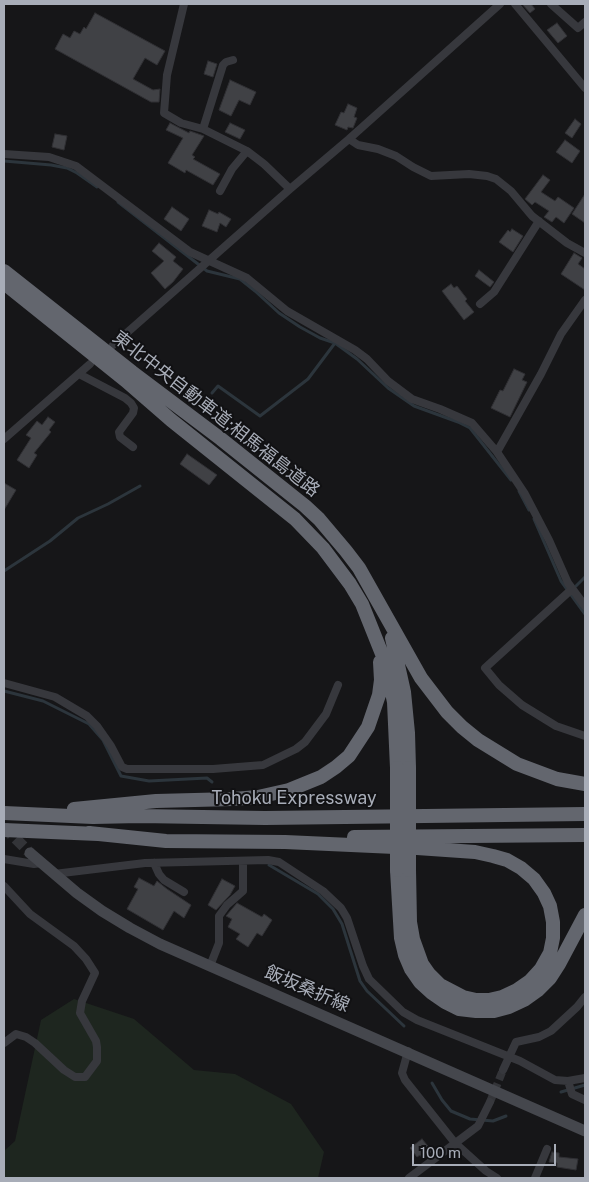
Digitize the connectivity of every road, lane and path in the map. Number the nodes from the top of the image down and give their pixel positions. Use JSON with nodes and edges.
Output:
{"nodes":[{"id":1,"x":184,"y":4,"type":"edge"},
{"id":2,"x":500,"y":4,"type":"edge"},
{"id":3,"x":515,"y":4,"type":"edge"},
{"id":4,"x":550,"y":4,"type":"edge"},
{"id":5,"x":585,"y":22,"type":"edge"},
{"id":6,"x":233,"y":60,"type":"dead end"},
{"id":7,"x":585,"y":88,"type":"edge"},
{"id":8,"x":203,"y":129,"type":"junction"},
{"id":9,"x":349,"y":139,"type":"junction"},
{"id":10,"x":247,"y":151,"type":"junction"},
{"id":11,"x":4,"y":154,"type":"edge"},
{"id":12,"x":290,"y":189,"type":"junction"},
{"id":13,"x":220,"y":191,"type":"dead end"},
{"id":14,"x":539,"y":221,"type":"junction"},
{"id":15,"x":585,"y":253,"type":"edge"},
{"id":16,"x":204,"y":266,"type":"junction"},
{"id":17,"x":4,"y":270,"type":"edge"},
{"id":18,"x":4,"y":283,"type":"edge"},
{"id":19,"x":585,"y":300,"type":"edge"},
{"id":20,"x":480,"y":304,"type":"dead end"},
{"id":21,"x":113,"y":344,"type":"dead end"},
{"id":22,"x":90,"y":364,"type":"dead end"},
{"id":23,"x":80,"y":374,"type":"junction"},
{"id":24,"x":4,"y":439,"type":"edge"},
{"id":25,"x":133,"y":447,"type":"dead end"},
{"id":26,"x":497,"y":452,"type":"junction"},
{"id":27,"x":570,"y":591,"type":"junction"},
{"id":28,"x":585,"y":606,"type":"edge"},
{"id":29,"x":382,"y":609,"type":"junction"},
{"id":30,"x":371,"y":625,"type":"junction"},
{"id":31,"x":4,"y":683,"type":"edge"},
{"id":32,"x":338,"y":685,"type":"dead end"},
{"id":33,"x":585,"y":736,"type":"edge"},
{"id":34,"x":403,"y":768,"type":"junction"},
{"id":35,"x":585,"y":784,"type":"edge"},
{"id":36,"x":4,"y":813,"type":"edge"},
{"id":37,"x":26,"y":814,"type":"junction"},
{"id":38,"x":585,"y":814,"type":"edge"},
{"id":39,"x":4,"y":830,"type":"edge"},
{"id":40,"x":89,"y":833,"type":"junction"},
{"id":41,"x":585,"y":835,"type":"edge"},
{"id":42,"x":30,"y":853,"type":"tunnel mouth"},
{"id":43,"x":4,"y":859,"type":"edge"},
{"id":44,"x":243,"y":861,"type":"junction"},
{"id":45,"x":41,"y":863,"type":"junction"},
{"id":46,"x":154,"y":863,"type":"junction"},
{"id":47,"x":403,"y":870,"type":"junction"},
{"id":48,"x":54,"y":874,"type":"junction"},
{"id":49,"x":4,"y":886,"type":"edge"},
{"id":50,"x":184,"y":892,"type":"dead end"},
{"id":51,"x":585,"y":915,"type":"edge"},
{"id":52,"x":210,"y":966,"type":"junction"},
{"id":53,"x":585,"y":996,"type":"edge"},
{"id":54,"x":4,"y":1043,"type":"edge"},
{"id":55,"x":408,"y":1051,"type":"junction"},
{"id":56,"x":508,"y":1057,"type":"junction"},
{"id":57,"x":503,"y":1070,"type":"tunnel mouth"},
{"id":58,"x":585,"y":1078,"type":"edge"},
{"id":59,"x":568,"y":1081,"type":"junction"},
{"id":60,"x":585,"y":1100,"type":"edge"},
{"id":61,"x":490,"y":1102,"type":"tunnel mouth"},
{"id":62,"x":585,"y":1131,"type":"edge"},
{"id":63,"x":455,"y":1143,"type":"junction"},
{"id":64,"x":547,"y":1149,"type":"dead end"},
{"id":65,"x":409,"y":1178,"type":"edge"},
{"id":66,"x":498,"y":1178,"type":"edge"},
{"id":67,"x":535,"y":1178,"type":"edge"}],
"edges":[{"from":1,"to":8,"type":"street"},
{"from":2,"to":9,"type":"street"},
{"from":3,"to":7,"type":"street"},
{"from":4,"to":5,"type":"street"},
{"from":6,"to":8,"type":"street"},
{"from":8,"to":10,"type":"street"},
{"from":9,"to":12,"type":"street"},
{"from":9,"to":14,"type":"street"},
{"from":10,"to":12,"type":"street"},
{"from":10,"to":13,"type":"street"},
{"from":11,"to":16,"type":"street"},
{"from":12,"to":16,"type":"street"},
{"from":14,"to":15,"type":"street"},
{"from":14,"to":20,"type":"street"},
{"from":16,"to":21,"type":"street"},
{"from":16,"to":26,"type":"street"},
{"from":17,"to":29,"type":"highway","name":"東北中央自動車道;相馬福島道路"},
{"from":18,"to":30,"type":"highway","name":"東北中央自動車道;相馬福島道路"},
{"from":19,"to":26,"type":"street"},
{"from":22,"to":23,"type":"street"},
{"from":23,"to":24,"type":"street"},
{"from":23,"to":25,"type":"street"},
{"from":26,"to":27,"type":"street"},
{"from":27,"to":28,"type":"street"},
{"from":27,"to":33,"type":"street"},
{"from":29,"to":34,"type":"highway"},
{"from":29,"to":35,"type":"highway"},
{"from":30,"to":34,"type":"highway"},
{"from":30,"to":37,"type":"highway"},
{"from":31,"to":32,"type":"street"},
{"from":34,"to":47,"type":"highway","bridge":true},
{"from":36,"to":37,"type":"highway","name":"Tohoku Expressway"},
{"from":37,"to":38,"type":"highway","name":"Tohoku Expressway"},
{"from":39,"to":40,"type":"highway"},
{"from":40,"to":41,"type":"highway"},
{"from":40,"to":47,"type":"highway"},
{"from":42,"to":45,"type":"main road","name":"飯坂桑折線"},
{"from":43,"to":45,"type":"street"},
{"from":44,"to":46,"type":"street"},
{"from":44,"to":52,"type":"street"},
{"from":44,"to":56,"type":"street"},
{"from":45,"to":48,"type":"main road","name":"飯坂桑折線"},
{"from":46,"to":48,"type":"street"},
{"from":46,"to":50,"type":"street"},
{"from":47,"to":51,"type":"highway"},
{"from":48,"to":52,"type":"main road","name":"飯坂桑折線"},
{"from":49,"to":54,"type":"street"},
{"from":52,"to":55,"type":"main road","name":"飯坂桑折線"},
{"from":53,"to":56,"type":"street"},
{"from":55,"to":62,"type":"main road","name":"飯坂桑折線"},
{"from":55,"to":63,"type":"street"},
{"from":56,"to":57,"type":"street"},
{"from":56,"to":59,"type":"street"},
{"from":58,"to":59,"type":"street"},
{"from":59,"to":60,"type":"street"},
{"from":61,"to":63,"type":"street"},
{"from":63,"to":65,"type":"street"},
{"from":63,"to":66,"type":"street"},
{"from":64,"to":67,"type":"street"}]}
